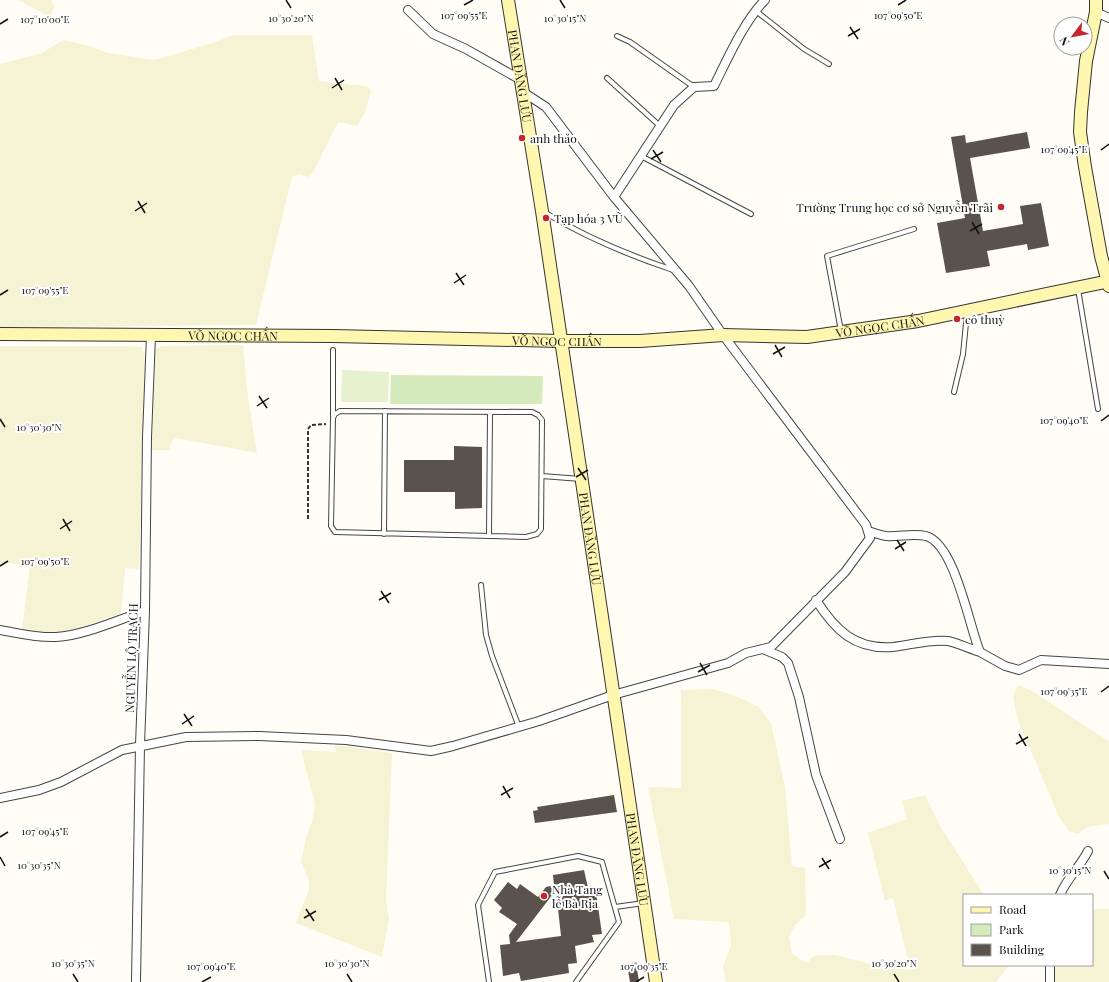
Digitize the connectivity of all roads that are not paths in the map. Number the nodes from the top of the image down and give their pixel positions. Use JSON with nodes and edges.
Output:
{"nodes":[{"id":1,"x":507,"y":0,"type":"edge"},
{"id":2,"x":765,"y":0,"type":"edge"},
{"id":3,"x":1096,"y":6,"type":"edge"},
{"id":4,"x":408,"y":10,"type":"dead end"},
{"id":5,"x":756,"y":10,"type":"junction"},
{"id":6,"x":1109,"y":18,"type":"edge"},
{"id":7,"x":617,"y":36,"type":"dead end"},
{"id":8,"x":829,"y":64,"type":"dead end"},
{"id":9,"x":607,"y":78,"type":"dead end"},
{"id":10,"x":522,"y":86,"type":"junction"},
{"id":11,"x":694,"y":87,"type":"junction"},
{"id":12,"x":660,"y":126,"type":"junction"},
{"id":13,"x":641,"y":156,"type":"junction"},
{"id":14,"x":614,"y":197,"type":"junction"},
{"id":15,"x":542,"y":210,"type":"junction"},
{"id":16,"x":751,"y":214,"type":"dead end"},
{"id":17,"x":914,"y":229,"type":"dead end"},
{"id":18,"x":677,"y":271,"type":"junction"},
{"id":19,"x":1109,"y":282,"type":"edge"},
{"id":20,"x":1078,"y":287,"type":"junction"},
{"id":21,"x":967,"y":312,"type":"junction"},
{"id":22,"x":841,"y":333,"type":"junction"},
{"id":23,"x":0,"y":334,"type":"edge"},
{"id":24,"x":151,"y":335,"type":"junction"},
{"id":25,"x":723,"y":335,"type":"junction"},
{"id":26,"x":561,"y":341,"type":"junction"},
{"id":27,"x":333,"y":350,"type":"dead end"},
{"id":28,"x":954,"y":392,"type":"dead end"},
{"id":29,"x":1098,"y":409,"type":"dead end"},
{"id":30,"x":385,"y":411,"type":"junction"},
{"id":31,"x":490,"y":412,"type":"junction"},
{"id":32,"x":333,"y":418,"type":"junction"},
{"id":33,"x":542,"y":476,"type":"junction"},
{"id":34,"x":581,"y":479,"type":"junction"},
{"id":35,"x":868,"y":531,"type":"junction"},
{"id":36,"x":384,"y":534,"type":"junction"},
{"id":37,"x":489,"y":536,"type":"junction"},
{"id":38,"x":481,"y":585,"type":"dead end"},
{"id":39,"x":816,"y":600,"type":"junction"},
{"id":40,"x":145,"y":611,"type":"junction"},
{"id":41,"x":0,"y":630,"type":"edge"},
{"id":42,"x":763,"y":649,"type":"junction"},
{"id":43,"x":980,"y":652,"type":"junction"},
{"id":44,"x":1109,"y":664,"type":"edge"},
{"id":45,"x":613,"y":696,"type":"junction"},
{"id":46,"x":519,"y":727,"type":"junction"},
{"id":47,"x":140,"y":745,"type":"junction"},
{"id":48,"x":0,"y":798,"type":"edge"},
{"id":49,"x":840,"y":839,"type":"dead end"},
{"id":50,"x":1088,"y":851,"type":"dead end"},
{"id":51,"x":1060,"y":894,"type":"edge"},
{"id":52,"x":644,"y":902,"type":"junction"},
{"id":53,"x":615,"y":907,"type":"junction"},
{"id":54,"x":1050,"y":966,"type":"edge"},
{"id":55,"x":136,"y":982,"type":"edge"},
{"id":56,"x":489,"y":982,"type":"edge"},
{"id":57,"x":576,"y":982,"type":"edge"},
{"id":58,"x":656,"y":982,"type":"edge"},
{"id":59,"x":1050,"y":982,"type":"edge"}],
"edges":[{"from":1,"to":10,"type":"street","name":"PHAN ĐĂNG LƯU"},
{"from":2,"to":5,"type":"street"},
{"from":3,"to":6,"type":"street"},
{"from":3,"to":19,"type":"street"},
{"from":4,"to":10,"type":"street"},
{"from":5,"to":8,"type":"lane"},
{"from":5,"to":11,"type":"street"},
{"from":7,"to":11,"type":"lane"},
{"from":9,"to":12,"type":"lane"},
{"from":10,"to":14,"type":"street"},
{"from":10,"to":15,"type":"street","name":"PHAN ĐĂNG LƯU"},
{"from":11,"to":12,"type":"street"},
{"from":12,"to":13,"type":"street"},
{"from":13,"to":14,"type":"street"},
{"from":13,"to":16,"type":"lane"},
{"from":14,"to":18,"type":"street"},
{"from":15,"to":18,"type":"lane"},
{"from":15,"to":26,"type":"street","name":"PHAN ĐĂNG LƯU"},
{"from":17,"to":22,"type":"lane"},
{"from":18,"to":25,"type":"street"},
{"from":19,"to":20,"type":"street","name":"VÕ NGỌC CHẤN"},
{"from":20,"to":21,"type":"street","name":"VÕ NGỌC CHẤN"},
{"from":20,"to":29,"type":"lane"},
{"from":21,"to":22,"type":"street","name":"VÕ NGỌC CHẤN"},
{"from":21,"to":28,"type":"lane"},
{"from":22,"to":25,"type":"street","name":"VÕ NGỌC CHẤN"},
{"from":23,"to":24,"type":"street","name":"VÕ NGỌC CHẤN"},
{"from":24,"to":26,"type":"street","name":"VÕ NGỌC CHẤN"},
{"from":24,"to":40,"type":"street","name":"NGUYỄN LỘ TRẠCH"},
{"from":25,"to":26,"type":"street","name":"VÕ NGỌC CHẤN"},
{"from":25,"to":35,"type":"street"},
{"from":26,"to":34,"type":"street","name":"PHAN ĐĂNG LƯU"},
{"from":27,"to":32,"type":"lane"},
{"from":30,"to":31,"type":"lane"},
{"from":30,"to":32,"type":"lane"},
{"from":30,"to":36,"type":"lane"},
{"from":31,"to":33,"type":"lane"},
{"from":31,"to":37,"type":"lane"},
{"from":32,"to":36,"type":"lane"},
{"from":33,"to":34,"type":"lane"},
{"from":33,"to":37,"type":"lane"},
{"from":34,"to":45,"type":"street","name":"PHAN ĐĂNG LƯU"},
{"from":35,"to":39,"type":"street"},
{"from":35,"to":43,"type":"street"},
{"from":36,"to":37,"type":"lane"},
{"from":38,"to":46,"type":"lane"},
{"from":39,"to":42,"type":"street"},
{"from":39,"to":43,"type":"street"},
{"from":40,"to":41,"type":"street"},
{"from":40,"to":47,"type":"street","name":"NGUYỄN LỘ TRẠCH"},
{"from":42,"to":45,"type":"street"},
{"from":42,"to":49,"type":"street"},
{"from":43,"to":44,"type":"street"},
{"from":45,"to":46,"type":"street"},
{"from":45,"to":52,"type":"street","name":"PHAN ĐĂNG LƯU"},
{"from":46,"to":47,"type":"street"},
{"from":47,"to":48,"type":"street"},
{"from":47,"to":55,"type":"street","name":"NGUYỄN LỘ TRẠCH"},
{"from":50,"to":51,"type":"street"},
{"from":52,"to":53,"type":"lane"},
{"from":52,"to":58,"type":"street","name":"PHAN ĐĂNG LƯU"},
{"from":53,"to":56,"type":"lane"},
{"from":53,"to":57,"type":"lane"},
{"from":54,"to":59,"type":"street"}]}
